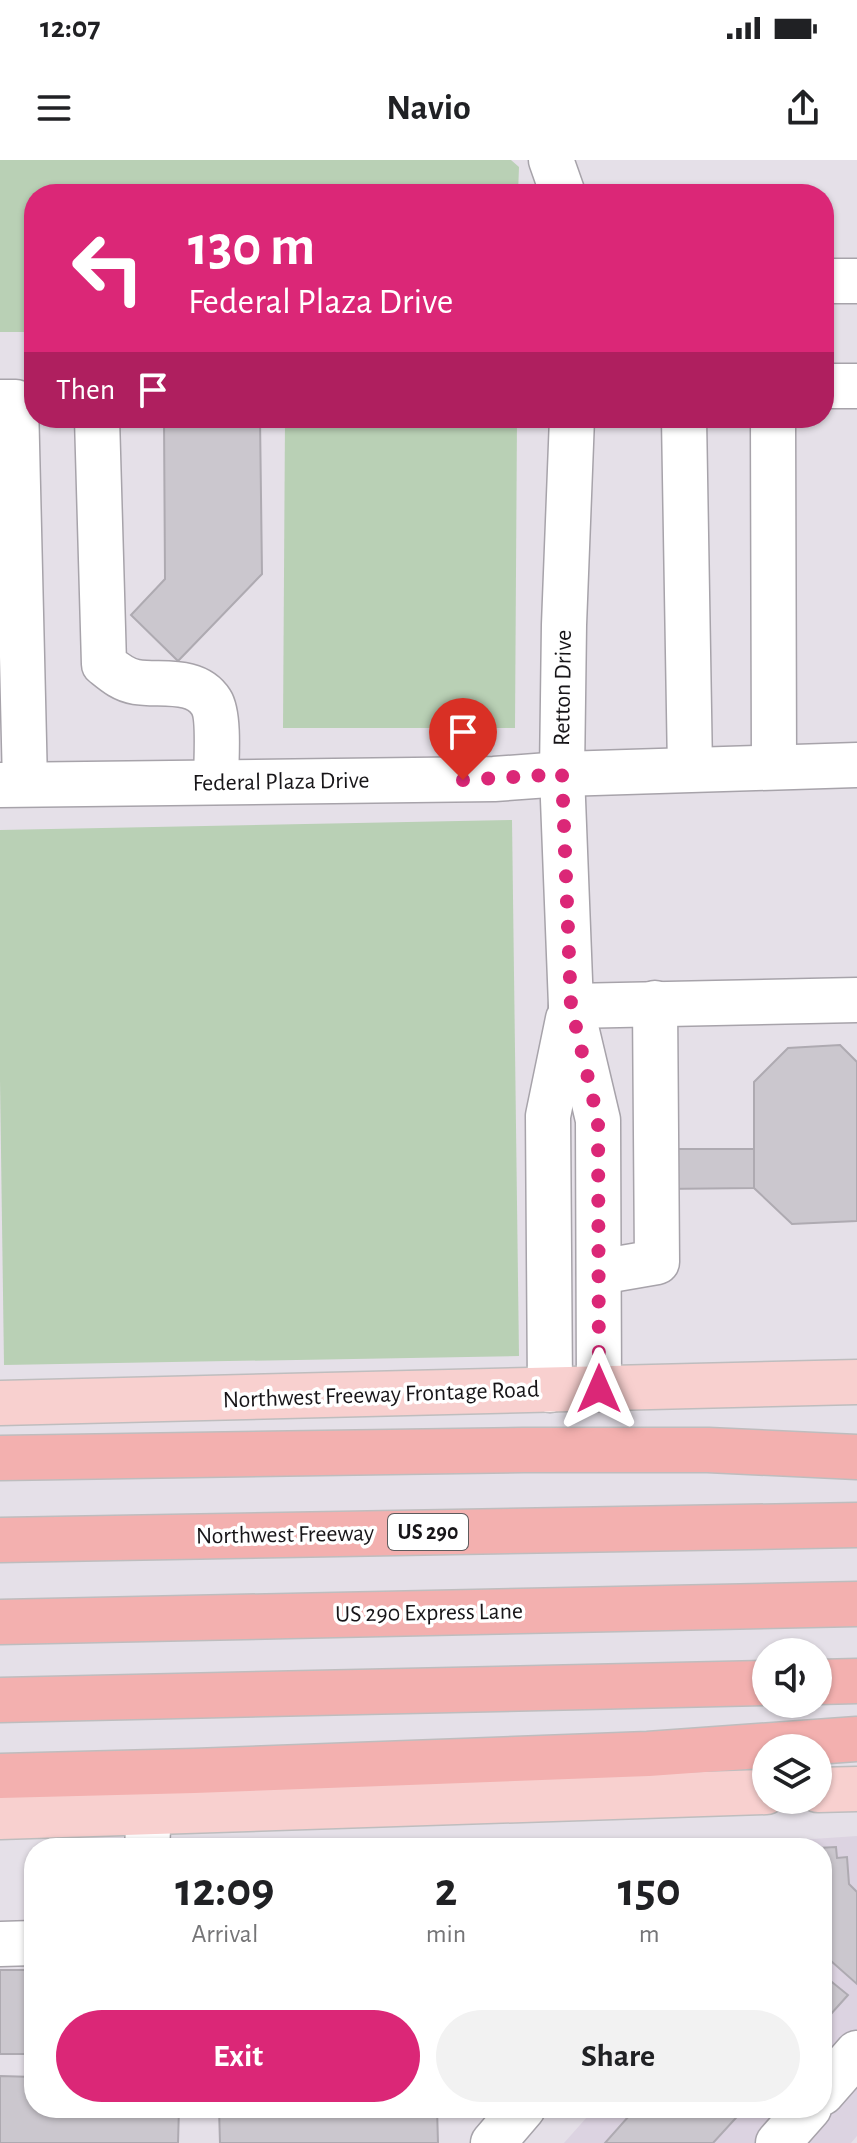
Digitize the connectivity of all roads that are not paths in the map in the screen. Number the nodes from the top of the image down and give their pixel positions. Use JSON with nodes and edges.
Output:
{"nodes":[{"id":1,"x":551,"y":160,"type":"edge"},
{"id":2,"x":559,"y":184,"type":"edge"},
{"id":3,"x":834,"y":281,"type":"edge"},
{"id":4,"x":857,"y":281,"type":"edge"},
{"id":5,"x":834,"y":386,"type":"edge"},
{"id":6,"x":857,"y":386,"type":"edge"},
{"id":7,"x":0,"y":402,"type":"edge"},
{"id":8,"x":97,"y":428,"type":"edge"},
{"id":9,"x":572,"y":428,"type":"edge"},
{"id":10,"x":684,"y":428,"type":"edge"},
{"id":11,"x":773,"y":428,"type":"edge"},
{"id":12,"x":12,"y":693,"type":"edge"},
{"id":13,"x":857,"y":765,"type":"edge"},
{"id":14,"x":774,"y":766,"type":"junction"},
{"id":15,"x":690,"y":769,"type":"junction"},
{"id":16,"x":562,"y":774,"type":"junction"},
{"id":17,"x":216,"y":782,"type":"junction"},
{"id":18,"x":13,"y":785,"type":"edge"},
{"id":19,"x":857,"y":1000,"type":"edge"},
{"id":20,"x":655,"y":1003,"type":"junction"},
{"id":21,"x":571,"y":1006,"type":"junction"},
{"id":22,"x":599,"y":1272,"type":"junction"},
{"id":23,"x":857,"y":1382,"type":"edge"},
{"id":24,"x":599,"y":1389,"type":"junction"},
{"id":25,"x":550,"y":1390,"type":"junction"},
{"id":26,"x":0,"y":1403,"type":"edge"},
{"id":27,"x":857,"y":1457,"type":"edge"},
{"id":28,"x":0,"y":1458,"type":"edge"},
{"id":29,"x":857,"y":1525,"type":"edge"},
{"id":30,"x":0,"y":1540,"type":"edge"},
{"id":31,"x":857,"y":1604,"type":"edge"},
{"id":32,"x":0,"y":1622,"type":"edge"},
{"id":33,"x":857,"y":1681,"type":"edge"},
{"id":34,"x":832,"y":1682,"type":"edge"},
{"id":35,"x":752,"y":1683,"type":"edge"},
{"id":36,"x":0,"y":1700,"type":"edge"},
{"id":37,"x":857,"y":1739,"type":"edge"},
{"id":38,"x":0,"y":1776,"type":"edge"},
{"id":39,"x":857,"y":1789,"type":"edge"},
{"id":40,"x":832,"y":1790,"type":"edge"},
{"id":41,"x":752,"y":1793,"type":"edge"},
{"id":42,"x":0,"y":1817,"type":"edge"},
{"id":43,"x":148,"y":1830,"type":"edge"},
{"id":44,"x":24,"y":1943,"type":"edge"},
{"id":45,"x":0,"y":1944,"type":"edge"},
{"id":46,"x":857,"y":2053,"type":"edge"},
{"id":47,"x":832,"y":2082,"type":"edge"},
{"id":48,"x":514,"y":2118,"type":"edge"},
{"id":49,"x":800,"y":2118,"type":"edge"},
{"id":50,"x":493,"y":2143,"type":"edge"},
{"id":51,"x":778,"y":2143,"type":"edge"}],
"edges":[{"from":1,"to":2,"type":"street"},
{"from":3,"to":4,"type":"street"},
{"from":5,"to":6,"type":"street"},
{"from":7,"to":12,"type":"street"},
{"from":8,"to":17,"type":"street"},
{"from":9,"to":16,"type":"street","name":"Retton Drive"},
{"from":10,"to":15,"type":"street"},
{"from":11,"to":14,"type":"street"},
{"from":12,"to":18,"type":"street"},
{"from":13,"to":14,"type":"street","name":"Federal Plaza Drive"},
{"from":14,"to":15,"type":"street","name":"Federal Plaza Drive"},
{"from":15,"to":16,"type":"street","name":"Federal Plaza Drive"},
{"from":16,"to":17,"type":"street","name":"Federal Plaza Drive"},
{"from":16,"to":21,"type":"street","name":"Retton Drive"},
{"from":17,"to":18,"type":"street","name":"Federal Plaza Drive"},
{"from":19,"to":20,"type":"street"},
{"from":20,"to":21,"type":"street"},
{"from":20,"to":22,"type":"street"},
{"from":21,"to":22,"type":"street","name":"Retton Drive"},
{"from":21,"to":25,"type":"street","name":"Retton Drive"},
{"from":22,"to":24,"type":"street","name":"Retton Drive"},
{"from":23,"to":24,"type":"main road","name":"Northwest Freeway Frontage Road"},
{"from":24,"to":25,"type":"main road","name":"Northwest Freeway Frontage Road"},
{"from":25,"to":26,"type":"main road","name":"Northwest Freeway Frontage Road"},
{"from":27,"to":28,"type":"highway"},
{"from":29,"to":30,"type":"highway","name":"Northwest Freeway","number":"US 290"},
{"from":31,"to":32,"type":"highway","name":"US 290 Express Lane"},
{"from":33,"to":34,"type":"highway"},
{"from":35,"to":36,"type":"highway"},
{"from":37,"to":38,"type":"highway"},
{"from":39,"to":40,"type":"main road"},
{"from":41,"to":43,"type":"main road"},
{"from":42,"to":43,"type":"main road"},
{"from":44,"to":45,"type":"street"},
{"from":46,"to":47,"type":"street"},
{"from":48,"to":50,"type":"street"},
{"from":49,"to":51,"type":"street"}]}
